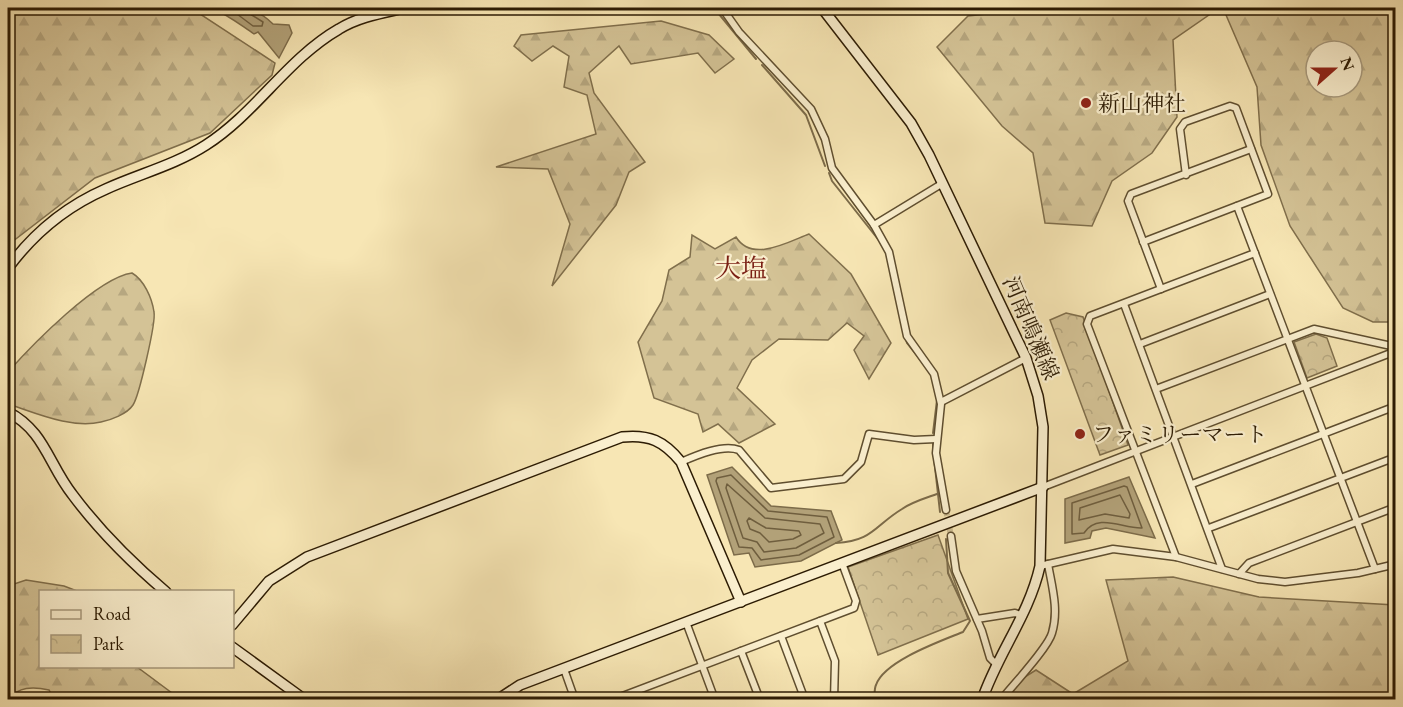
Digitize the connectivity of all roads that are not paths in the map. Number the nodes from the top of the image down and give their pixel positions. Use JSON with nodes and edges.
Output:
{"nodes":[{"id":1,"x":404,"y":8,"type":"edge"},
{"id":2,"x":722,"y":8,"type":"edge"},
{"id":3,"x":822,"y":8,"type":"edge"},
{"id":4,"x":1251,"y":149,"type":"junction"},
{"id":5,"x":1186,"y":175,"type":"junction"},
{"id":6,"x":943,"y":183,"type":"junction"},
{"id":7,"x":1237,"y":206,"type":"junction"},
{"id":8,"x":874,"y":225,"type":"junction"},
{"id":9,"x":1143,"y":242,"type":"junction"},
{"id":10,"x":1255,"y":253,"type":"junction"},
{"id":11,"x":8,"y":268,"type":"edge"},
{"id":12,"x":1161,"y":289,"type":"junction"},
{"id":13,"x":1270,"y":294,"type":"junction"},
{"id":14,"x":1124,"y":304,"type":"junction"},
{"id":15,"x":1287,"y":339,"type":"junction"},
{"id":16,"x":1140,"y":344,"type":"junction"},
{"id":17,"x":1395,"y":349,"type":"edge"},
{"id":18,"x":1026,"y":358,"type":"junction"},
{"id":19,"x":1306,"y":387,"type":"junction"},
{"id":20,"x":1156,"y":389,"type":"junction"},
{"id":21,"x":941,"y":402,"type":"junction"},
{"id":22,"x":1395,"y":406,"type":"edge"},
{"id":23,"x":8,"y":412,"type":"edge"},
{"id":24,"x":1324,"y":433,"type":"junction"},
{"id":25,"x":1174,"y":437,"type":"junction"},
{"id":26,"x":936,"y":439,"type":"junction"},
{"id":27,"x":1136,"y":451,"type":"junction"},
{"id":28,"x":1395,"y":457,"type":"edge"},
{"id":29,"x":681,"y":462,"type":"junction"},
{"id":30,"x":1340,"y":477,"type":"junction"},
{"id":31,"x":1192,"y":484,"type":"junction"},
{"id":32,"x":1042,"y":487,"type":"junction"},
{"id":33,"x":1395,"y":507,"type":"edge"},
{"id":34,"x":946,"y":510,"type":"tunnel mouth"},
{"id":35,"x":1356,"y":522,"type":"junction"},
{"id":36,"x":1209,"y":528,"type":"junction"},
{"id":37,"x":951,"y":536,"type":"tunnel mouth"},
{"id":38,"x":1176,"y":557,"type":"junction"},
{"id":39,"x":842,"y":563,"type":"junction"},
{"id":40,"x":1395,"y":564,"type":"edge"},
{"id":41,"x":1044,"y":565,"type":"junction"},
{"id":42,"x":1222,"y":569,"type":"junction"},
{"id":43,"x":1375,"y":569,"type":"junction"},
{"id":44,"x":1239,"y":574,"type":"junction"},
{"id":45,"x":165,"y":590,"type":"edge"},
{"id":46,"x":741,"y":602,"type":"junction"},
{"id":47,"x":1024,"y":617,"type":"junction"},
{"id":48,"x":977,"y":619,"type":"junction"},
{"id":49,"x":820,"y":621,"type":"junction"},
{"id":50,"x":686,"y":622,"type":"junction"},
{"id":51,"x":234,"y":623,"type":"edge"},
{"id":52,"x":781,"y":636,"type":"junction"},
{"id":53,"x":234,"y":647,"type":"edge"},
{"id":54,"x":741,"y":651,"type":"junction"},
{"id":55,"x":702,"y":665,"type":"junction"},
{"id":56,"x":997,"y":665,"type":"junction"},
{"id":57,"x":564,"y":669,"type":"junction"},
{"id":58,"x":305,"y":699,"type":"edge"},
{"id":59,"x":496,"y":699,"type":"edge"},
{"id":60,"x":575,"y":699,"type":"edge"},
{"id":61,"x":612,"y":699,"type":"edge"},
{"id":62,"x":715,"y":699,"type":"edge"},
{"id":63,"x":760,"y":699,"type":"edge"},
{"id":64,"x":805,"y":699,"type":"edge"},
{"id":65,"x":834,"y":699,"type":"edge"},
{"id":66,"x":982,"y":699,"type":"edge"},
{"id":67,"x":1000,"y":699,"type":"edge"}],
"edges":[{"from":1,"to":11,"type":"street"},
{"from":2,"to":8,"type":"street"},
{"from":3,"to":6,"type":"street","name":"河南鳴瀬線"},
{"from":4,"to":5,"type":"street"},
{"from":4,"to":5,"type":"street"},
{"from":4,"to":7,"type":"street"},
{"from":5,"to":9,"type":"street"},
{"from":6,"to":8,"type":"street"},
{"from":6,"to":18,"type":"street","name":"河南鳴瀬線"},
{"from":7,"to":9,"type":"street"},
{"from":7,"to":10,"type":"street"},
{"from":8,"to":21,"type":"street"},
{"from":9,"to":12,"type":"street"},
{"from":10,"to":12,"type":"street"},
{"from":10,"to":13,"type":"street"},
{"from":12,"to":14,"type":"street"},
{"from":13,"to":15,"type":"street"},
{"from":13,"to":16,"type":"street"},
{"from":14,"to":16,"type":"street"},
{"from":14,"to":27,"type":"street"},
{"from":15,"to":17,"type":"street"},
{"from":15,"to":19,"type":"street"},
{"from":15,"to":20,"type":"street"},
{"from":16,"to":20,"type":"street"},
{"from":17,"to":19,"type":"street"},
{"from":18,"to":21,"type":"street"},
{"from":18,"to":32,"type":"street","name":"河南鳴瀬線"},
{"from":19,"to":24,"type":"street"},
{"from":19,"to":25,"type":"street"},
{"from":20,"to":25,"type":"street"},
{"from":21,"to":26,"type":"street"},
{"from":22,"to":24,"type":"street"},
{"from":23,"to":45,"type":"street"},
{"from":24,"to":30,"type":"street"},
{"from":24,"to":31,"type":"street"},
{"from":25,"to":27,"type":"street"},
{"from":25,"to":31,"type":"street"},
{"from":26,"to":29,"type":"street"},
{"from":26,"to":34,"type":"street"},
{"from":27,"to":32,"type":"street"},
{"from":27,"to":38,"type":"street"},
{"from":28,"to":30,"type":"street"},
{"from":29,"to":46,"type":"street"},
{"from":29,"to":51,"type":"street"},
{"from":30,"to":35,"type":"street"},
{"from":30,"to":36,"type":"street"},
{"from":31,"to":36,"type":"street"},
{"from":32,"to":39,"type":"street"},
{"from":32,"to":41,"type":"street","name":"河南鳴瀬線"},
{"from":33,"to":35,"type":"street"},
{"from":35,"to":43,"type":"street"},
{"from":35,"to":44,"type":"street"},
{"from":36,"to":42,"type":"street"},
{"from":37,"to":48,"type":"street"},
{"from":38,"to":41,"type":"street"},
{"from":38,"to":42,"type":"street"},
{"from":39,"to":46,"type":"street"},
{"from":39,"to":49,"type":"street"},
{"from":40,"to":43,"type":"street"},
{"from":41,"to":47,"type":"street","name":"河南鳴瀬線"},
{"from":41,"to":67,"type":"street"},
{"from":42,"to":44,"type":"street"},
{"from":43,"to":44,"type":"street"},
{"from":46,"to":50,"type":"street"},
{"from":47,"to":48,"type":"street"},
{"from":47,"to":56,"type":"street","name":"河南鳴瀬線"},
{"from":48,"to":56,"type":"street"},
{"from":49,"to":52,"type":"street"},
{"from":49,"to":65,"type":"street"},
{"from":50,"to":55,"type":"street"},
{"from":50,"to":57,"type":"street"},
{"from":52,"to":54,"type":"street"},
{"from":52,"to":64,"type":"street"},
{"from":53,"to":58,"type":"street"},
{"from":54,"to":55,"type":"street"},
{"from":54,"to":63,"type":"street"},
{"from":55,"to":61,"type":"street"},
{"from":55,"to":62,"type":"street"},
{"from":56,"to":66,"type":"street","name":"河南鳴瀬線"},
{"from":57,"to":59,"type":"street"},
{"from":57,"to":60,"type":"street"}]}
